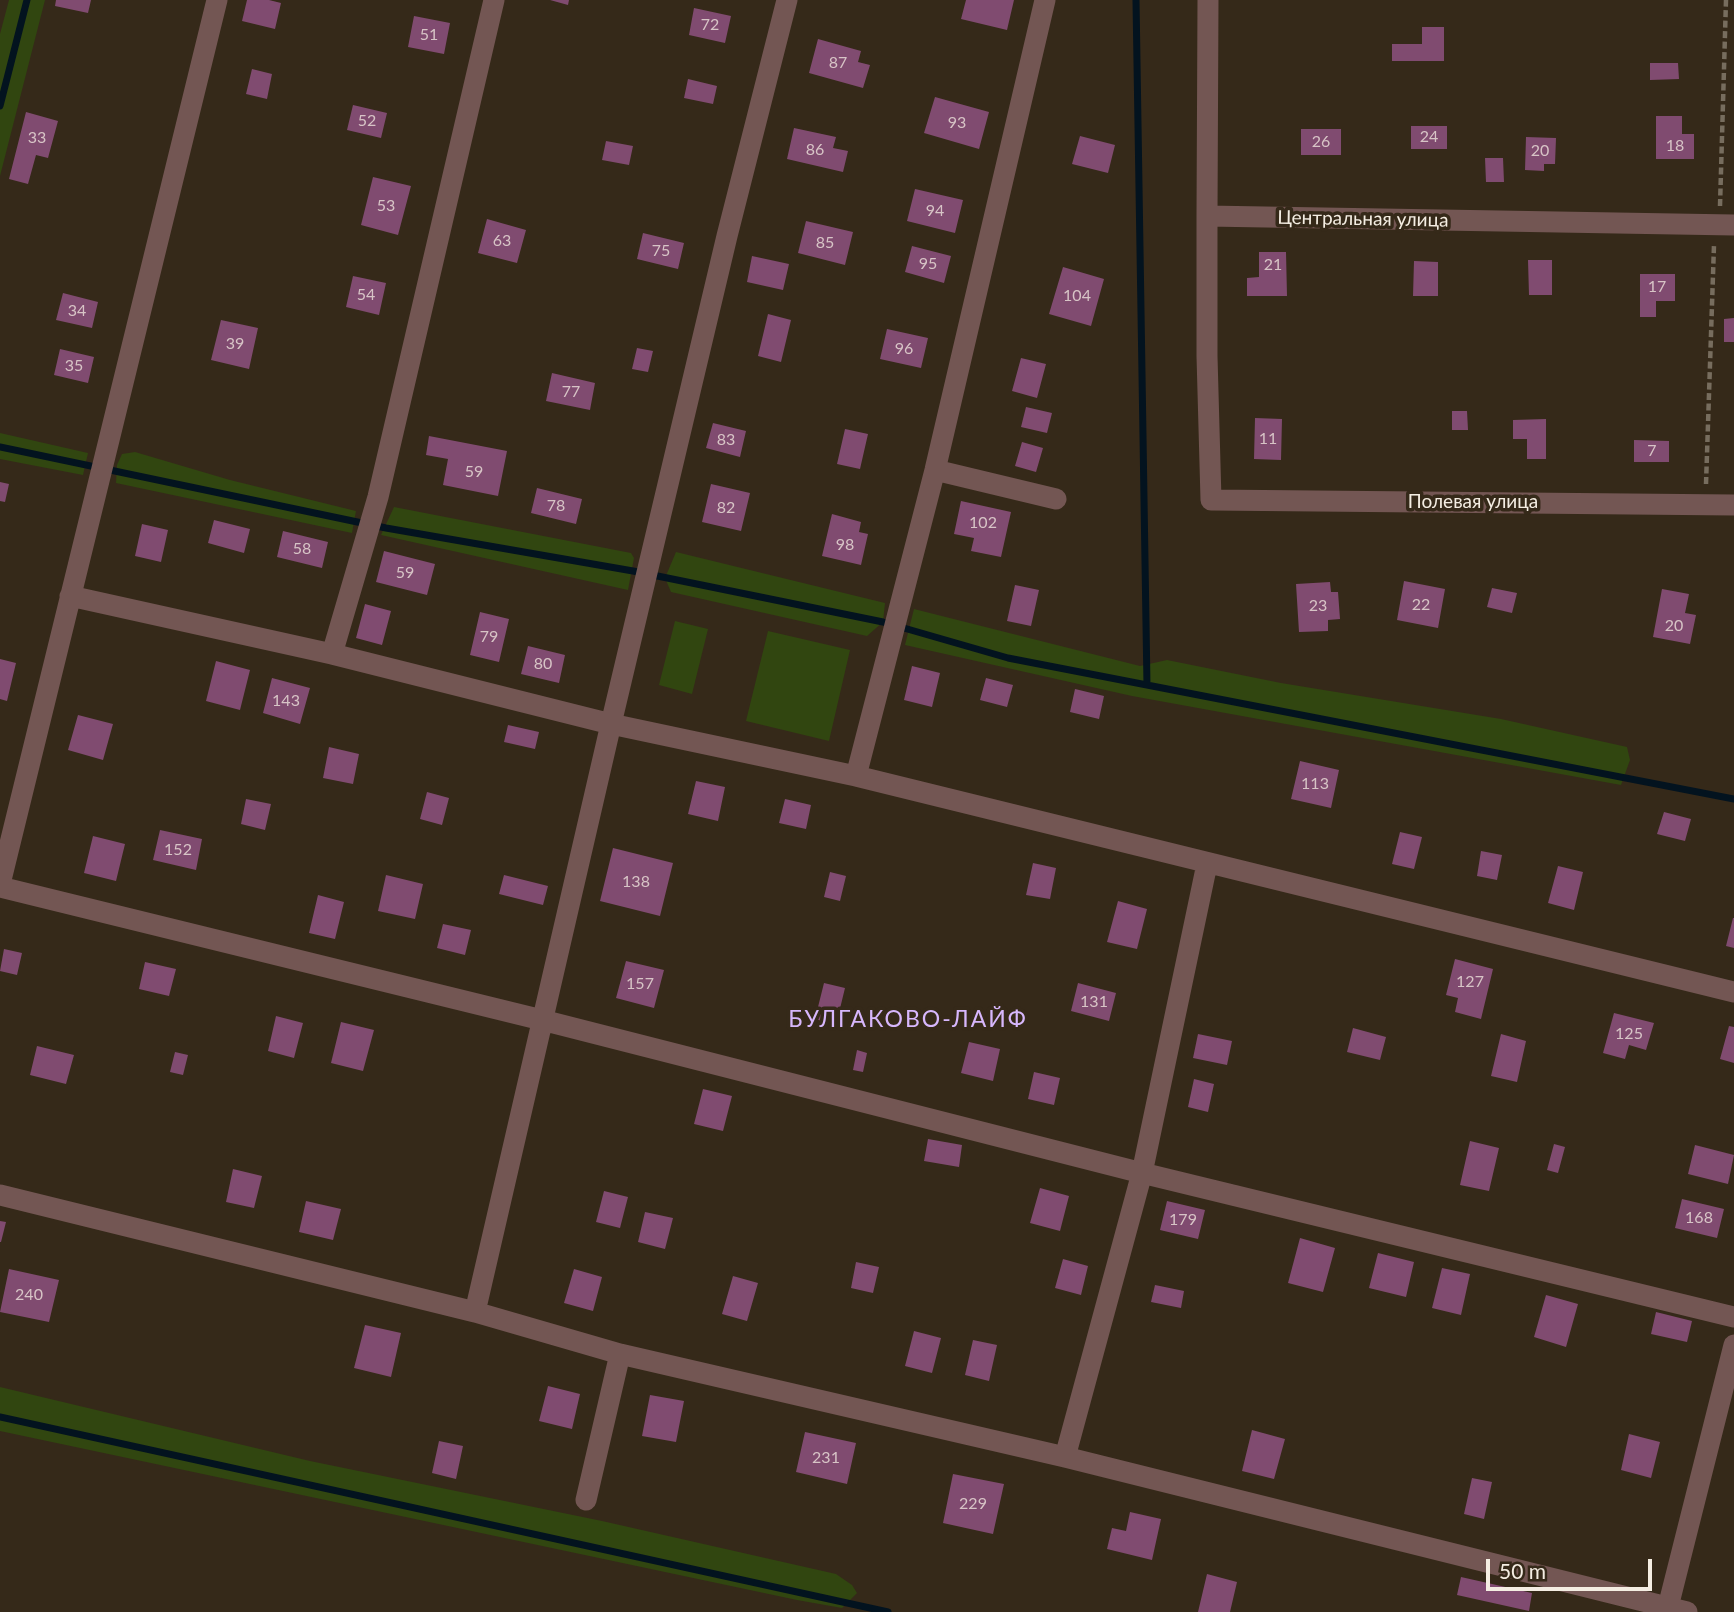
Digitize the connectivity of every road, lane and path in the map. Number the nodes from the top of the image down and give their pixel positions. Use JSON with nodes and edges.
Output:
{"nodes":[{"id":1,"x":217,"y":0,"type":"edge"},
{"id":2,"x":494,"y":0,"type":"edge"},
{"id":3,"x":787,"y":0,"type":"edge"},
{"id":4,"x":1045,"y":0,"type":"edge"},
{"id":5,"x":1208,"y":0,"type":"edge"},
{"id":6,"x":1726,"y":0,"type":"edge"},
{"id":7,"x":1207,"y":216,"type":"junction"},
{"id":8,"x":1727,"y":225,"type":"edge"},
{"id":9,"x":935,"y":470,"type":"junction"},
{"id":10,"x":1056,"y":499,"type":"dead end"},
{"id":11,"x":1706,"y":504,"type":"junction"},
{"id":12,"x":1734,"y":505,"type":"edge"},
{"id":13,"x":70,"y":596,"type":"junction"},
{"id":14,"x":332,"y":654,"type":"junction"},
{"id":15,"x":611,"y":724,"type":"junction"},
{"id":16,"x":856,"y":776,"type":"junction"},
{"id":17,"x":1207,"y":864,"type":"junction"},
{"id":18,"x":0,"y":885,"type":"edge"},
{"id":19,"x":1734,"y":992,"type":"edge"},
{"id":20,"x":542,"y":1020,"type":"junction"},
{"id":21,"x":1142,"y":1173,"type":"junction"},
{"id":22,"x":0,"y":1195,"type":"edge"},
{"id":23,"x":475,"y":1312,"type":"junction"},
{"id":24,"x":1734,"y":1317,"type":"edge"},
{"id":25,"x":1734,"y":1345,"type":"edge"},
{"id":26,"x":620,"y":1354,"type":"junction"},
{"id":27,"x":1065,"y":1457,"type":"junction"},
{"id":28,"x":586,"y":1500,"type":"dead end"},
{"id":29,"x":1677,"y":1609,"type":"edge"}],
"edges":[{"from":1,"to":13,"type":"street"},
{"from":2,"to":14,"type":"street"},
{"from":3,"to":15,"type":"street"},
{"from":4,"to":9,"type":"street"},
{"from":5,"to":7,"type":"street"},
{"from":6,"to":8,"type":"path"},
{"from":7,"to":8,"type":"street","name":"Центральная улица"},
{"from":7,"to":11,"type":"street","name":"Полевая улица"},
{"from":8,"to":11,"type":"path"},
{"from":9,"to":10,"type":"street"},
{"from":9,"to":16,"type":"street"},
{"from":11,"to":12,"type":"street","name":"Полевая улица"},
{"from":13,"to":14,"type":"street"},
{"from":13,"to":18,"type":"street"},
{"from":14,"to":15,"type":"street"},
{"from":15,"to":16,"type":"street"},
{"from":15,"to":20,"type":"street"},
{"from":16,"to":17,"type":"street"},
{"from":17,"to":19,"type":"street"},
{"from":17,"to":21,"type":"street"},
{"from":18,"to":20,"type":"street"},
{"from":20,"to":21,"type":"street"},
{"from":20,"to":23,"type":"street"},
{"from":21,"to":24,"type":"street"},
{"from":21,"to":27,"type":"street"},
{"from":22,"to":23,"type":"street"},
{"from":23,"to":26,"type":"street"},
{"from":25,"to":29,"type":"street"},
{"from":26,"to":27,"type":"street"},
{"from":26,"to":28,"type":"street"},
{"from":27,"to":29,"type":"street"}]}
